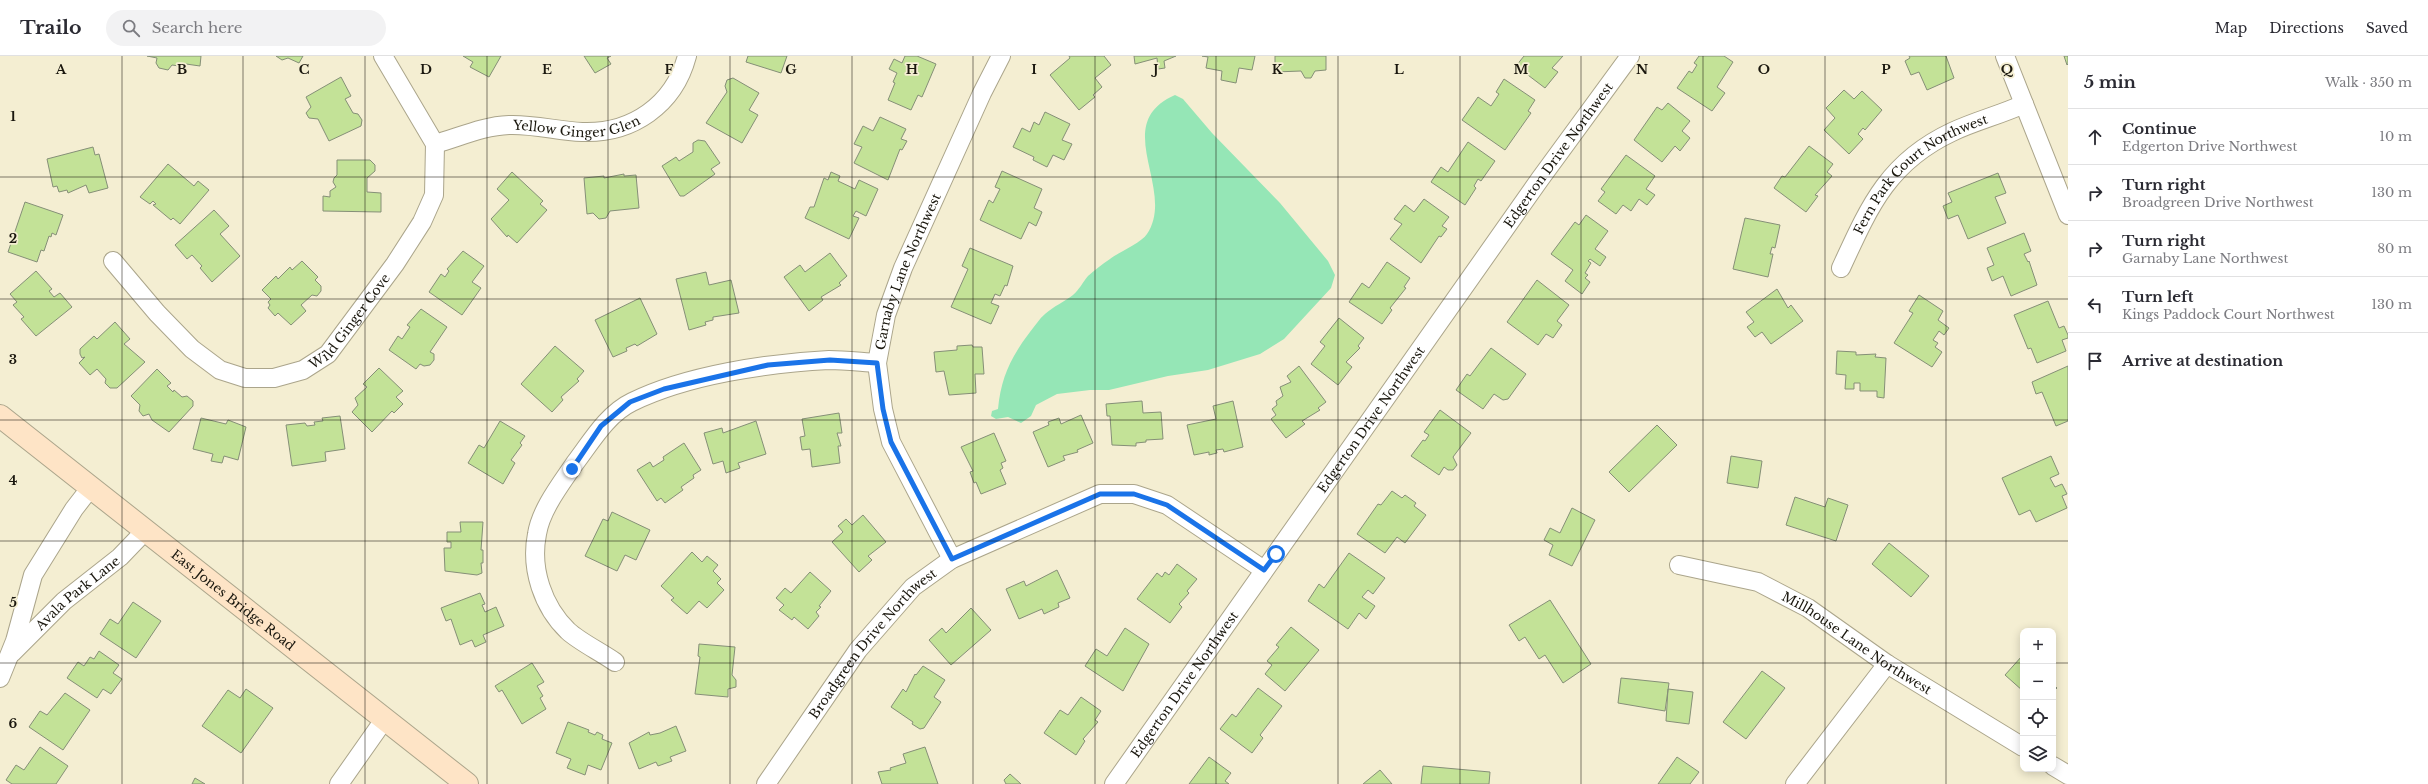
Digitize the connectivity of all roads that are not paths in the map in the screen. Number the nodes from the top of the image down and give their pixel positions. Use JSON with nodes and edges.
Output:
{"nodes":[{"id":1,"x":383,"y":56,"type":"edge"},
{"id":2,"x":687,"y":56,"type":"edge"},
{"id":3,"x":1001,"y":56,"type":"edge"},
{"id":4,"x":1630,"y":56,"type":"edge"},
{"id":5,"x":2005,"y":56,"type":"edge"},
{"id":6,"x":2024,"y":104,"type":"junction"},
{"id":7,"x":435,"y":144,"type":"junction"},
{"id":8,"x":2068,"y":215,"type":"edge"},
{"id":9,"x":113,"y":261,"type":"dead end"},
{"id":10,"x":1841,"y":268,"type":"dead end"},
{"id":11,"x":877,"y":363,"type":"junction"},
{"id":12,"x":0,"y":416,"type":"edge"},
{"id":13,"x":91,"y":487,"type":"junction"},
{"id":14,"x":145,"y":531,"type":"junction"},
{"id":15,"x":952,"y":559,"type":"junction"},
{"id":16,"x":1679,"y":565,"type":"dead end"},
{"id":17,"x":1264,"y":570,"type":"junction"},
{"id":18,"x":10,"y":655,"type":"junction"},
{"id":19,"x":616,"y":662,"type":"dead end"},
{"id":20,"x":1887,"y":664,"type":"junction"},
{"id":21,"x":0,"y":678,"type":"edge"},
{"id":22,"x":384,"y":720,"type":"junction"},
{"id":23,"x":2020,"y":745,"type":"edge"},
{"id":24,"x":2056,"y":768,"type":"edge"},
{"id":25,"x":2068,"y":775,"type":"edge"},
{"id":26,"x":339,"y":784,"type":"edge"},
{"id":27,"x":467,"y":784,"type":"edge"},
{"id":28,"x":766,"y":784,"type":"edge"},
{"id":29,"x":1114,"y":784,"type":"edge"},
{"id":30,"x":1795,"y":784,"type":"edge"}],
"edges":[{"from":1,"to":7,"type":"street"},
{"from":2,"to":7,"type":"street","name":"Yellow Ginger Glen"},
{"from":3,"to":11,"type":"street","name":"Garnaby Lane Northwest"},
{"from":4,"to":17,"type":"street","name":"Edgerton Drive Northwest"},
{"from":5,"to":6,"type":"street"},
{"from":6,"to":8,"type":"street"},
{"from":6,"to":10,"type":"street","name":"Fern Park Court Northwest"},
{"from":7,"to":9,"type":"street","name":"Wild Ginger Cove"},
{"from":11,"to":15,"type":"street","name":"Garnaby Lane Northwest"},
{"from":11,"to":19,"type":"street"},
{"from":12,"to":13,"type":"street","name":"East Jones Bridge Road"},
{"from":13,"to":14,"type":"street","name":"East Jones Bridge Road"},
{"from":13,"to":18,"type":"street","name":"Avala Park Lane"},
{"from":14,"to":18,"type":"street","name":"Avala Park Lane"},
{"from":14,"to":22,"type":"street","name":"East Jones Bridge Road"},
{"from":15,"to":17,"type":"street","name":"Broadgreen Drive Northwest"},
{"from":15,"to":28,"type":"street","name":"Broadgreen Drive Northwest"},
{"from":16,"to":20,"type":"street","name":"Millhouse Lane Northwest"},
{"from":17,"to":29,"type":"street","name":"Edgerton Drive Northwest"},
{"from":18,"to":21,"type":"street","name":"Avala Park Lane"},
{"from":20,"to":23,"type":"street","name":"Millhouse Lane Northwest"},
{"from":20,"to":30,"type":"street"},
{"from":22,"to":26,"type":"street"},
{"from":22,"to":27,"type":"street","name":"East Jones Bridge Road"},
{"from":24,"to":25,"type":"street"}]}
